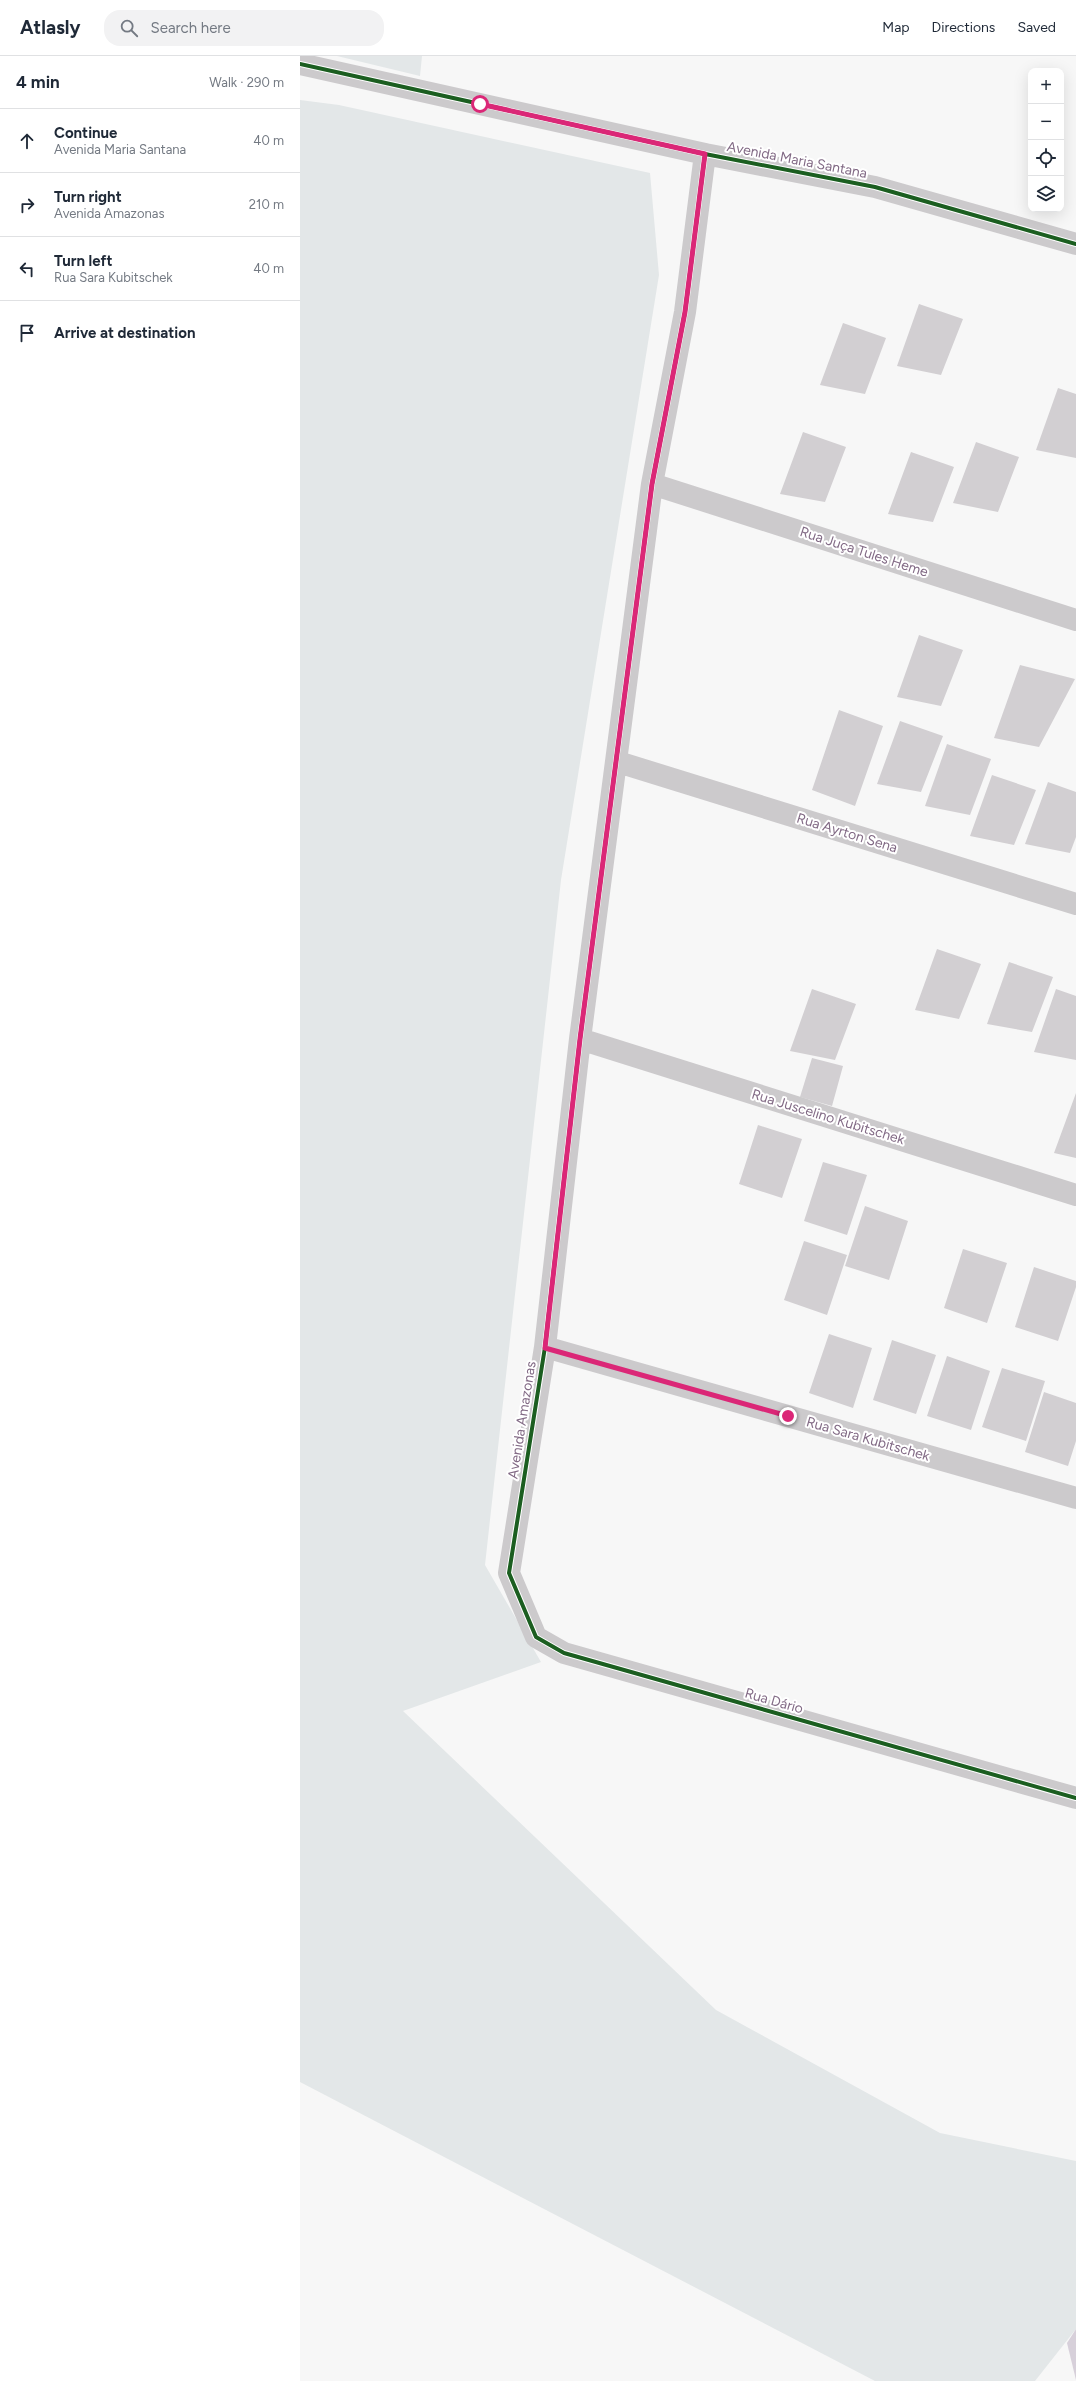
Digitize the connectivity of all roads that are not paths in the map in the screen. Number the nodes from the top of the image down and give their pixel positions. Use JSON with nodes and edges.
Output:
{"nodes":[{"id":1,"x":300,"y":64,"type":"edge"},
{"id":2,"x":705,"y":154,"type":"junction"},
{"id":3,"x":1076,"y":244,"type":"edge"},
{"id":4,"x":652,"y":484,"type":"junction"},
{"id":5,"x":1076,"y":620,"type":"edge"},
{"id":6,"x":618,"y":762,"type":"junction"},
{"id":7,"x":1076,"y":904,"type":"edge"},
{"id":8,"x":580,"y":1039,"type":"junction"},
{"id":9,"x":1076,"y":1195,"type":"edge"},
{"id":10,"x":545,"y":1348,"type":"junction"},
{"id":11,"x":1076,"y":1498,"type":"edge"},
{"id":12,"x":509,"y":1573,"type":"joint"},
{"id":13,"x":1076,"y":1798,"type":"edge"}],
"edges":[{"from":1,"to":2,"type":"street","name":"Avenida Maria Santana"},
{"from":2,"to":3,"type":"street","name":"Avenida Maria Santana"},
{"from":2,"to":4,"type":"street","name":"Avenida Amazonas"},
{"from":4,"to":5,"type":"street","name":"Rua Juça Tules Heme"},
{"from":4,"to":6,"type":"street","name":"Avenida Amazonas"},
{"from":6,"to":7,"type":"street","name":"Rua Ayrton Sena"},
{"from":6,"to":8,"type":"street","name":"Avenida Amazonas"},
{"from":8,"to":9,"type":"street","name":"Rua Juscelino Kubitschek"},
{"from":8,"to":10,"type":"street","name":"Avenida Amazonas"},
{"from":10,"to":11,"type":"street","name":"Rua Sara Kubitschek"},
{"from":10,"to":12,"type":"street","name":"Avenida Amazonas"},
{"from":12,"to":13,"type":"street","name":"Rua Dário"}]}
